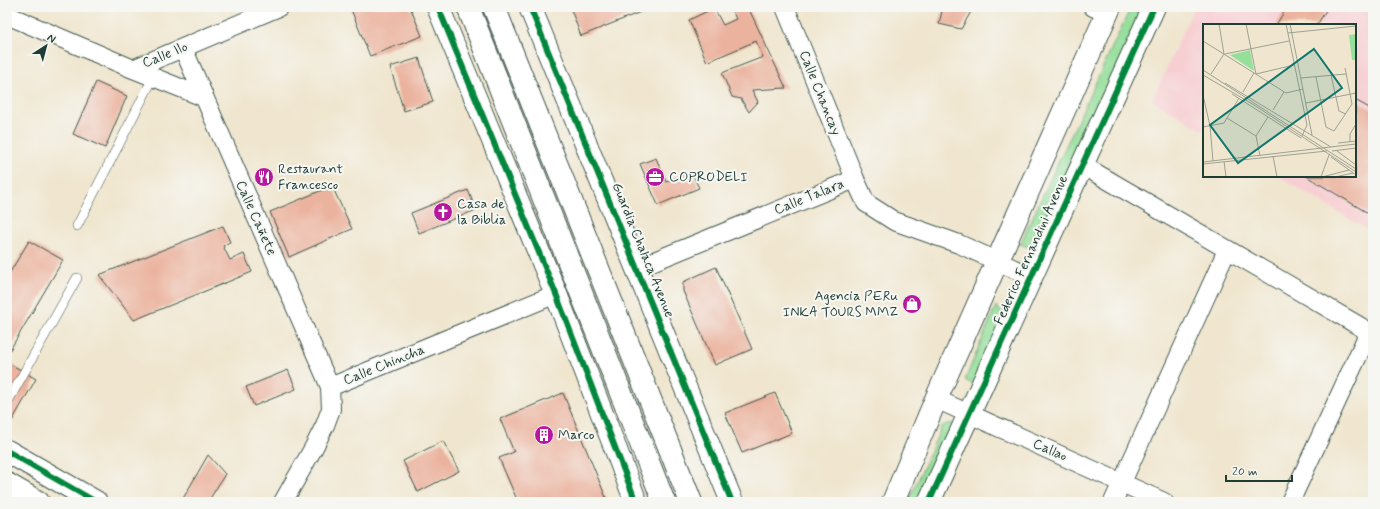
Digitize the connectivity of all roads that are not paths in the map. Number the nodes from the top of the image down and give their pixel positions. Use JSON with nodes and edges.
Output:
{"nodes":[{"id":1,"x":279,"y":7,"type":"edge"},
{"id":2,"x":438,"y":7,"type":"edge"},
{"id":3,"x":468,"y":7,"type":"edge"},
{"id":4,"x":494,"y":7,"type":"edge"},
{"id":5,"x":530,"y":7,"type":"edge"},
{"id":6,"x":785,"y":7,"type":"edge"},
{"id":7,"x":1154,"y":7,"type":"edge"},
{"id":8,"x":1103,"y":9,"type":"edge"},
{"id":9,"x":7,"y":15,"type":"edge"},
{"id":10,"x":183,"y":48,"type":"junction"},
{"id":11,"x":133,"y":69,"type":"junction"},
{"id":12,"x":153,"y":78,"type":"junction"},
{"id":13,"x":203,"y":97,"type":"junction"},
{"id":14,"x":1082,"y":165,"type":"junction"},
{"id":15,"x":854,"y":179,"type":"junction"},
{"id":16,"x":78,"y":226,"type":"dead end"},
{"id":17,"x":1227,"y":250,"type":"junction"},
{"id":18,"x":997,"y":262,"type":"junction"},
{"id":19,"x":637,"y":268,"type":"junction"},
{"id":20,"x":1032,"y":277,"type":"junction"},
{"id":21,"x":77,"y":278,"type":"dead end"},
{"id":22,"x":556,"y":294,"type":"junction"},
{"id":23,"x":1371,"y":333,"type":"edge"},
{"id":24,"x":330,"y":387,"type":"junction"},
{"id":25,"x":936,"y":399,"type":"junction"},
{"id":26,"x":7,"y":403,"type":"edge"},
{"id":27,"x":969,"y":414,"type":"junction"},
{"id":28,"x":7,"y":451,"type":"edge"},
{"id":29,"x":1122,"y":483,"type":"junction"},
{"id":30,"x":7,"y":484,"type":"edge"},
{"id":31,"x":38,"y":502,"type":"edge"},
{"id":32,"x":96,"y":502,"type":"edge"},
{"id":33,"x":283,"y":502,"type":"edge"},
{"id":34,"x":636,"y":502,"type":"edge"},
{"id":35,"x":664,"y":502,"type":"edge"},
{"id":36,"x":691,"y":502,"type":"edge"},
{"id":37,"x":732,"y":502,"type":"edge"},
{"id":38,"x":893,"y":502,"type":"edge"},
{"id":39,"x":929,"y":502,"type":"edge"},
{"id":40,"x":1113,"y":502,"type":"edge"},
{"id":41,"x":1164,"y":502,"type":"edge"},
{"id":42,"x":1290,"y":502,"type":"edge"}],
"edges":[{"from":1,"to":10,"type":"street","name":"Calle Ilo"},
{"from":2,"to":22,"type":"street"},
{"from":3,"to":35,"type":"street"},
{"from":4,"to":36,"type":"street"},
{"from":5,"to":19,"type":"street","name":"Guardia Chalaca Avenue"},
{"from":6,"to":15,"type":"street","name":"Calle Chancay"},
{"from":7,"to":14,"type":"street","name":"Federico Fernandini Avenue"},
{"from":8,"to":18,"type":"street","name":"Federico Fernandini Avenue"},
{"from":9,"to":11,"type":"street","name":"Calle Ilo"},
{"from":10,"to":11,"type":"street","name":"Calle Ilo"},
{"from":10,"to":13,"type":"street","name":"Calle Cañete"},
{"from":11,"to":12,"type":"street"},
{"from":12,"to":13,"type":"street"},
{"from":12,"to":16,"type":"lane"},
{"from":13,"to":24,"type":"street","name":"Calle Cañete"},
{"from":14,"to":17,"type":"street"},
{"from":14,"to":20,"type":"street","name":"Federico Fernandini Avenue"},
{"from":15,"to":18,"type":"street","name":"Calle Talara"},
{"from":15,"to":19,"type":"street","name":"Calle Talara"},
{"from":17,"to":23,"type":"street"},
{"from":17,"to":29,"type":"street"},
{"from":18,"to":20,"type":"street","name":"Calle Talara"},
{"from":18,"to":25,"type":"street","name":"Federico Fernandini Avenue"},
{"from":19,"to":37,"type":"street","name":"Guardia Chalaca Avenue"},
{"from":20,"to":27,"type":"street","name":"Federico Fernandini Avenue"},
{"from":21,"to":26,"type":"lane"},
{"from":22,"to":24,"type":"street","name":"Calle Chincha"},
{"from":22,"to":34,"type":"street"},
{"from":23,"to":42,"type":"street"},
{"from":24,"to":33,"type":"street","name":"Calle Chincha"},
{"from":25,"to":27,"type":"street","name":"Callao"},
{"from":25,"to":38,"type":"street","name":"Federico Fernandini Avenue"},
{"from":27,"to":29,"type":"street","name":"Callao"},
{"from":27,"to":39,"type":"street","name":"Federico Fernandini Avenue"},
{"from":28,"to":32,"type":"street"},
{"from":29,"to":40,"type":"street"},
{"from":29,"to":41,"type":"street","name":"Callao"},
{"from":30,"to":31,"type":"street"}]}
